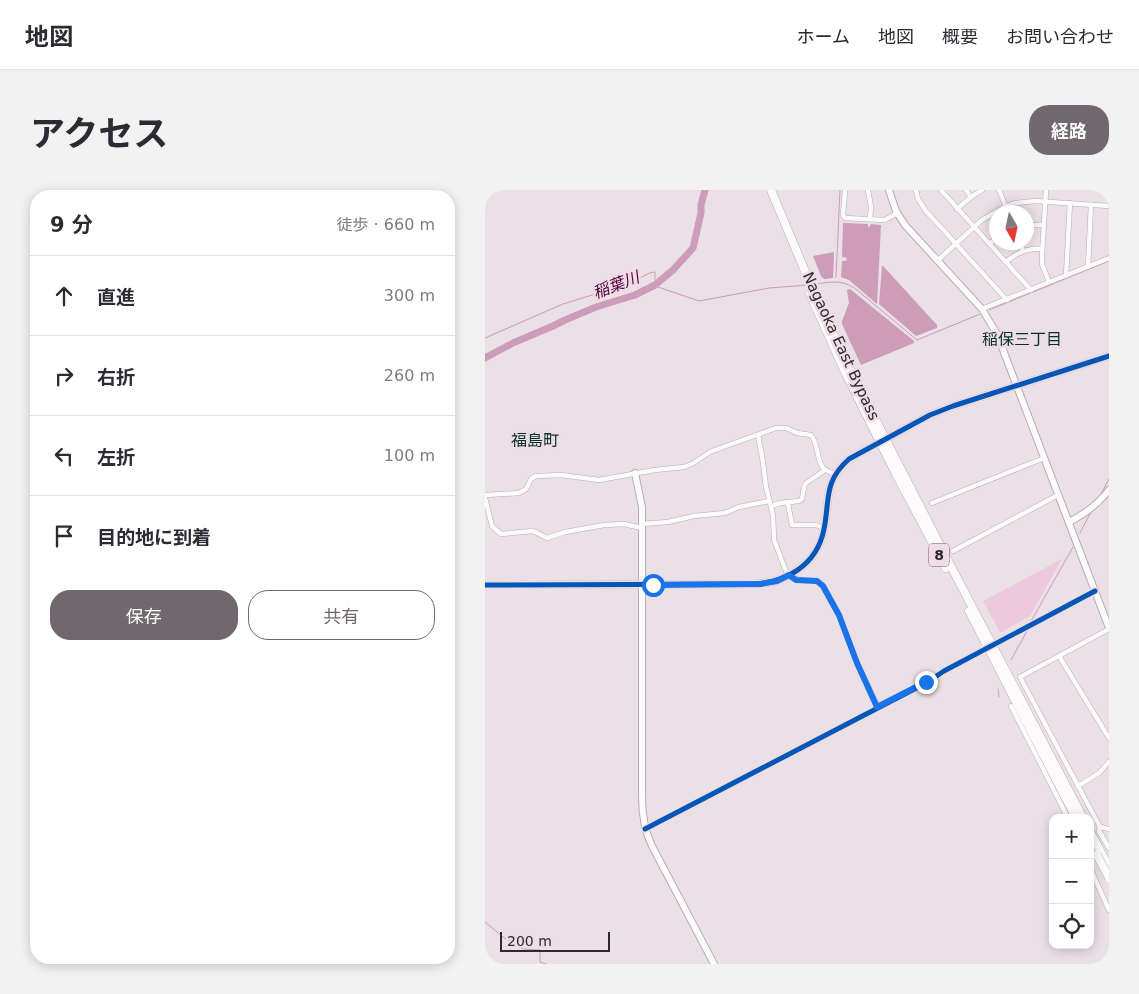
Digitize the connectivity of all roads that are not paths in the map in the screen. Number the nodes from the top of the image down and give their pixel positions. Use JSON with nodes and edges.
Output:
{"nodes":[{"id":1,"x":767,"y":190,"type":"edge"},
{"id":2,"x":771,"y":190,"type":"edge"},
{"id":3,"x":845,"y":190,"type":"edge"},
{"id":4,"x":868,"y":190,"type":"edge"},
{"id":5,"x":889,"y":190,"type":"edge"},
{"id":6,"x":916,"y":190,"type":"edge"},
{"id":7,"x":941,"y":190,"type":"edge"},
{"id":8,"x":966,"y":190,"type":"edge"},
{"id":9,"x":982,"y":190,"type":"edge"},
{"id":10,"x":999,"y":190,"type":"edge"},
{"id":11,"x":1045,"y":190,"type":"edge"},
{"id":12,"x":971,"y":197,"type":"junction"},
{"id":13,"x":1045,"y":202,"type":"junction"},
{"id":14,"x":1069,"y":203,"type":"junction"},
{"id":15,"x":1091,"y":204,"type":"junction"},
{"id":16,"x":1006,"y":205,"type":"edge"},
{"id":17,"x":1011,"y":205,"type":"edge"},
{"id":18,"x":1109,"y":206,"type":"edge"},
{"id":19,"x":957,"y":209,"type":"junction"},
{"id":20,"x":897,"y":213,"type":"junction"},
{"id":21,"x":989,"y":215,"type":"edge"},
{"id":22,"x":870,"y":219,"type":"junction"},
{"id":23,"x":1034,"y":225,"type":"edge"},
{"id":24,"x":1043,"y":225,"type":"junction"},
{"id":25,"x":974,"y":228,"type":"junction"},
{"id":26,"x":957,"y":244,"type":"junction"},
{"id":27,"x":989,"y":244,"type":"edge"},
{"id":28,"x":1034,"y":248,"type":"edge"},
{"id":29,"x":1042,"y":249,"type":"junction"},
{"id":30,"x":995,"y":250,"type":"edge"},
{"id":31,"x":1023,"y":250,"type":"edge"},
{"id":32,"x":1109,"y":258,"type":"edge"},
{"id":33,"x":937,"y":261,"type":"junction"},
{"id":34,"x":1006,"y":262,"type":"junction"},
{"id":35,"x":1088,"y":267,"type":"junction"},
{"id":36,"x":1067,"y":276,"type":"junction"},
{"id":37,"x":806,"y":280,"type":"junction"},
{"id":38,"x":1049,"y":282,"type":"junction"},
{"id":39,"x":1031,"y":290,"type":"junction"},
{"id":40,"x":1007,"y":300,"type":"junction"},
{"id":41,"x":982,"y":309,"type":"junction"},
{"id":42,"x":1109,"y":356,"type":"edge"},
{"id":43,"x":1017,"y":386,"type":"junction"},
{"id":44,"x":758,"y":435,"type":"junction"},
{"id":45,"x":883,"y":441,"type":"junction"},
{"id":46,"x":1044,"y":458,"type":"junction"},
{"id":47,"x":825,"y":470,"type":"junction"},
{"id":48,"x":635,"y":473,"type":"junction"},
{"id":49,"x":835,"y":474,"type":"junction"},
{"id":50,"x":1109,"y":490,"type":"edge"},
{"id":51,"x":1058,"y":495,"type":"junction"},
{"id":52,"x":485,"y":497,"type":"edge"},
{"id":53,"x":788,"y":503,"type":"junction"},
{"id":54,"x":932,"y":503,"type":"dead end"},
{"id":55,"x":770,"y":504,"type":"junction"},
{"id":56,"x":1069,"y":522,"type":"junction"},
{"id":57,"x":642,"y":526,"type":"junction"},
{"id":58,"x":824,"y":528,"type":"junction"},
{"id":59,"x":953,"y":551,"type":"dead end"},
{"id":60,"x":789,"y":575,"type":"junction"},
{"id":61,"x":485,"y":585,"type":"edge"},
{"id":62,"x":642,"y":585,"type":"junction"},
{"id":63,"x":1095,"y":591,"type":"junction"},
{"id":64,"x":1109,"y":628,"type":"edge"},
{"id":65,"x":996,"y":644,"type":"dead end"},
{"id":66,"x":981,"y":652,"type":"dead end"},
{"id":67,"x":1059,"y":656,"type":"junction"},
{"id":68,"x":1011,"y":706,"type":"dead end"},
{"id":69,"x":877,"y":707,"type":"junction"},
{"id":70,"x":1109,"y":738,"type":"edge"},
{"id":71,"x":1109,"y":762,"type":"edge"},
{"id":72,"x":1078,"y":786,"type":"junction"},
{"id":73,"x":1066,"y":814,"type":"edge"},
{"id":74,"x":1074,"y":814,"type":"edge"},
{"id":75,"x":1081,"y":814,"type":"edge"},
{"id":76,"x":1100,"y":827,"type":"junction"},
{"id":77,"x":645,"y":829,"type":"junction"},
{"id":78,"x":1109,"y":830,"type":"edge"},
{"id":79,"x":1094,"y":842,"type":"edge"},
{"id":80,"x":1094,"y":848,"type":"edge"},
{"id":81,"x":1109,"y":848,"type":"edge"},
{"id":82,"x":1098,"y":853,"type":"junction"},
{"id":83,"x":1109,"y":867,"type":"edge"},
{"id":84,"x":1094,"y":872,"type":"edge"},
{"id":85,"x":1109,"y":878,"type":"edge"},
{"id":86,"x":1109,"y":910,"type":"edge"},
{"id":87,"x":715,"y":964,"type":"edge"}],
"edges":[{"from":1,"to":37,"type":"highway","name":"Nagaoka East Bypass","number":"8"},
{"from":2,"to":37,"type":"highway","name":"Nagaoka East Bypass","number":"8"},
{"from":3,"to":22,"type":"street"},
{"from":4,"to":22,"type":"street"},
{"from":5,"to":20,"type":"street"},
{"from":6,"to":26,"type":"street"},
{"from":7,"to":19,"type":"street"},
{"from":8,"to":12,"type":"street"},
{"from":9,"to":12,"type":"street"},
{"from":10,"to":16,"type":"street"},
{"from":11,"to":13,"type":"street"},
{"from":12,"to":19,"type":"street"},
{"from":13,"to":14,"type":"street"},
{"from":13,"to":17,"type":"street"},
{"from":13,"to":24,"type":"street"},
{"from":14,"to":15,"type":"street"},
{"from":14,"to":36,"type":"street"},
{"from":15,"to":18,"type":"street"},
{"from":15,"to":35,"type":"street"},
{"from":19,"to":25,"type":"street"},
{"from":20,"to":22,"type":"street"},
{"from":20,"to":33,"type":"street"},
{"from":21,"to":25,"type":"street"},
{"from":23,"to":24,"type":"street"},
{"from":24,"to":29,"type":"street"},
{"from":25,"to":26,"type":"street"},
{"from":25,"to":27,"type":"street"},
{"from":26,"to":33,"type":"street"},
{"from":26,"to":40,"type":"street"},
{"from":28,"to":29,"type":"street"},
{"from":29,"to":38,"type":"street"},
{"from":30,"to":34,"type":"street"},
{"from":31,"to":34,"type":"street"},
{"from":32,"to":35,"type":"street"},
{"from":33,"to":41,"type":"street"},
{"from":34,"to":39,"type":"street"},
{"from":35,"to":36,"type":"street"},
{"from":36,"to":38,"type":"street"},
{"from":37,"to":45,"type":"highway","name":"Nagaoka East Bypass","number":"8"},
{"from":38,"to":39,"type":"street"},
{"from":39,"to":40,"type":"street"},
{"from":40,"to":41,"type":"street"},
{"from":41,"to":43,"type":"street"},
{"from":42,"to":43,"type":"street"},
{"from":43,"to":45,"type":"street"},
{"from":43,"to":46,"type":"street"},
{"from":44,"to":47,"type":"street"},
{"from":44,"to":48,"type":"street"},
{"from":44,"to":55,"type":"street"},
{"from":45,"to":49,"type":"street"},
{"from":45,"to":74,"type":"highway","name":"Nagaoka East Bypass","number":"8"},
{"from":45,"to":75,"type":"highway","name":"Nagaoka East Bypass","number":"8"},
{"from":46,"to":51,"type":"street"},
{"from":46,"to":54,"type":"street"},
{"from":47,"to":49,"type":"street"},
{"from":47,"to":53,"type":"street"},
{"from":48,"to":52,"type":"street"},
{"from":48,"to":57,"type":"street"},
{"from":49,"to":58,"type":"street"},
{"from":50,"to":56,"type":"street"},
{"from":51,"to":56,"type":"street"},
{"from":51,"to":59,"type":"street"},
{"from":52,"to":57,"type":"street"},
{"from":53,"to":55,"type":"street"},
{"from":53,"to":58,"type":"street"},
{"from":55,"to":57,"type":"street"},
{"from":55,"to":60,"type":"street"},
{"from":56,"to":63,"type":"street"},
{"from":57,"to":62,"type":"street"},
{"from":58,"to":60,"type":"street"},
{"from":60,"to":62,"type":"street"},
{"from":60,"to":69,"type":"street"},
{"from":61,"to":62,"type":"street"},
{"from":62,"to":77,"type":"street"},
{"from":63,"to":64,"type":"street"},
{"from":63,"to":65,"type":"street"},
{"from":64,"to":67,"type":"street"},
{"from":66,"to":69,"type":"street"},
{"from":67,"to":70,"type":"street"},
{"from":67,"to":72,"type":"street"},
{"from":68,"to":73,"type":"street"},
{"from":69,"to":77,"type":"street"},
{"from":71,"to":72,"type":"street"},
{"from":72,"to":76,"type":"street"},
{"from":76,"to":78,"type":"street"},
{"from":76,"to":81,"type":"street"},
{"from":77,"to":87,"type":"street"},
{"from":79,"to":82,"type":"highway"},
{"from":80,"to":82,"type":"highway"},
{"from":82,"to":83,"type":"highway"},
{"from":82,"to":85,"type":"highway","bridge":true},
{"from":84,"to":86,"type":"street"}]}
